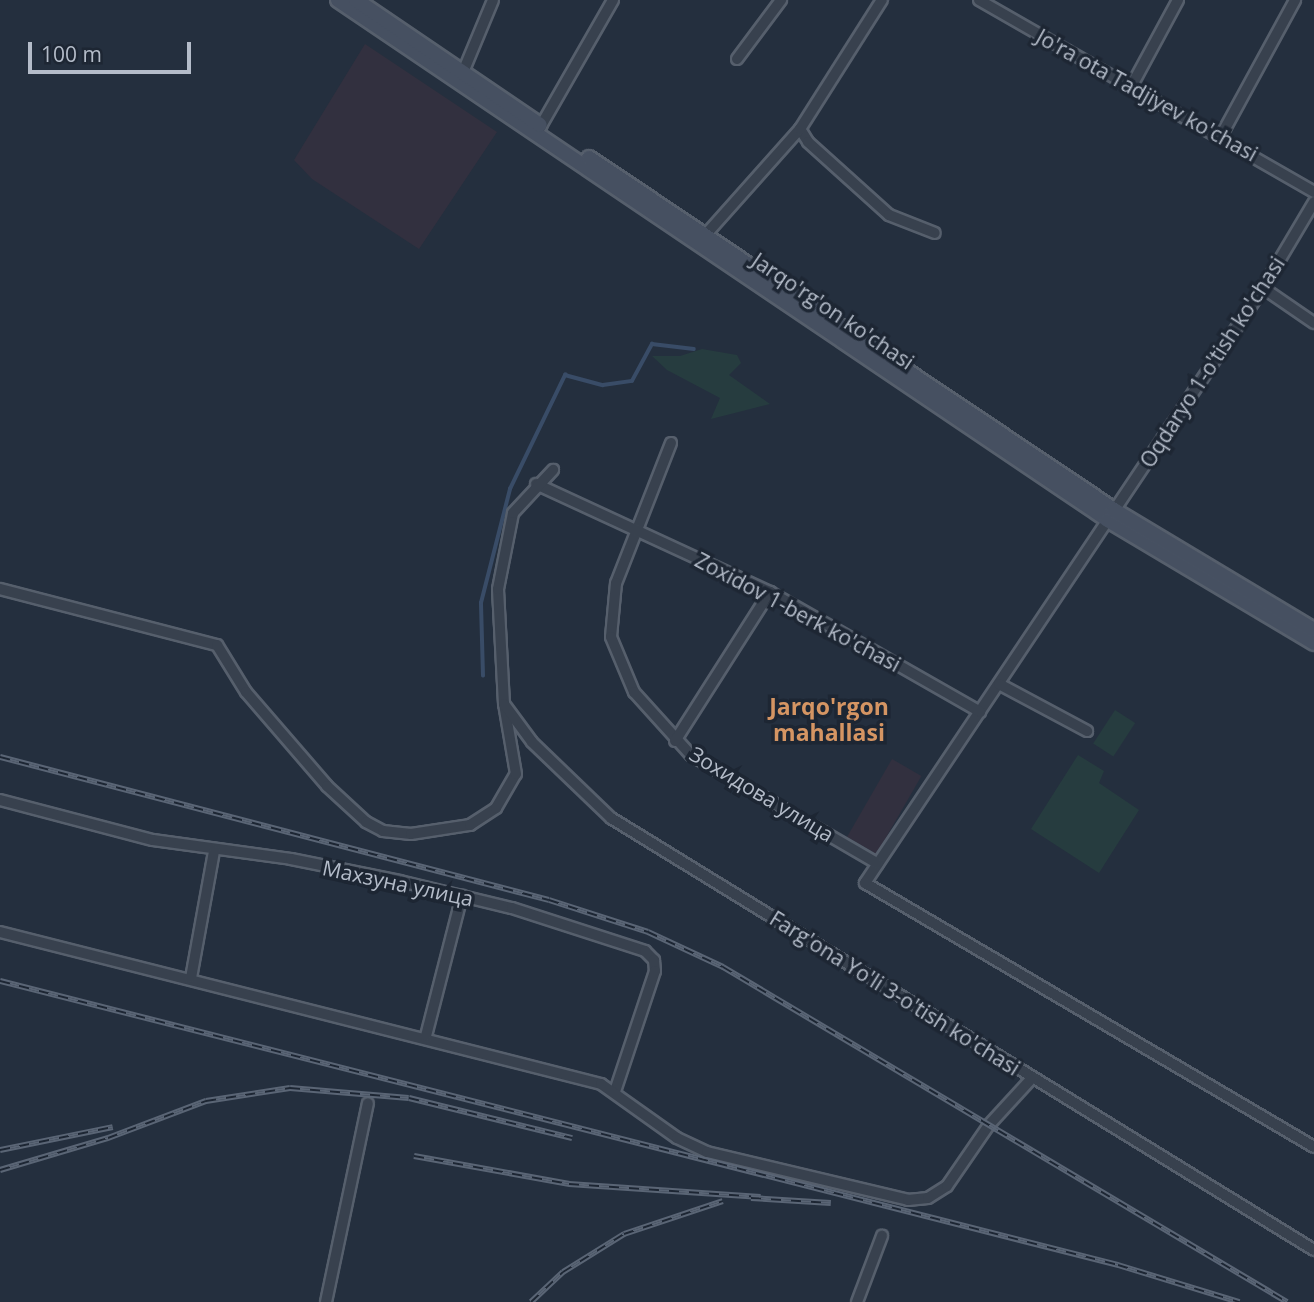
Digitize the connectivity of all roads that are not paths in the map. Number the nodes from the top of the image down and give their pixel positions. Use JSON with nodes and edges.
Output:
{"nodes":[{"id":1,"x":338,"y":0,"type":"edge"},
{"id":2,"x":356,"y":0,"type":"edge"},
{"id":3,"x":493,"y":0,"type":"edge"},
{"id":4,"x":612,"y":0,"type":"edge"},
{"id":5,"x":781,"y":0,"type":"edge"},
{"id":6,"x":882,"y":0,"type":"edge"},
{"id":7,"x":979,"y":0,"type":"edge"},
{"id":8,"x":1178,"y":0,"type":"edge"},
{"id":9,"x":1295,"y":0,"type":"edge"},
{"id":10,"x":737,"y":59,"type":"dead end"},
{"id":11,"x":461,"y":77,"type":"junction"},
{"id":12,"x":1131,"y":87,"type":"junction"},
{"id":13,"x":800,"y":129,"type":"junction"},
{"id":14,"x":538,"y":130,"type":"junction"},
{"id":15,"x":1221,"y":135,"type":"junction"},
{"id":16,"x":1314,"y":192,"type":"edge"},
{"id":17,"x":1314,"y":202,"type":"edge"},
{"id":18,"x":935,"y":233,"type":"dead end"},
{"id":19,"x":701,"y":241,"type":"junction"},
{"id":20,"x":1263,"y":288,"type":"junction"},
{"id":21,"x":1314,"y":323,"type":"edge"},
{"id":22,"x":671,"y":443,"type":"dead end"},
{"id":23,"x":553,"y":470,"type":"dead end"},
{"id":24,"x":536,"y":484,"type":"junction"},
{"id":25,"x":1111,"y":515,"type":"junction"},
{"id":26,"x":637,"y":530,"type":"junction"},
{"id":27,"x":0,"y":589,"type":"edge"},
{"id":28,"x":770,"y":592,"type":"junction"},
{"id":29,"x":1314,"y":630,"type":"edge"},
{"id":30,"x":1314,"y":643,"type":"edge"},
{"id":31,"x":999,"y":684,"type":"junction"},
{"id":32,"x":504,"y":704,"type":"junction"},
{"id":33,"x":980,"y":712,"type":"junction"},
{"id":34,"x":1087,"y":731,"type":"dead end"},
{"id":35,"x":675,"y":741,"type":"junction"},
{"id":36,"x":0,"y":800,"type":"edge"},
{"id":37,"x":214,"y":851,"type":"junction"},
{"id":38,"x":878,"y":864,"type":"junction"},
{"id":39,"x":462,"y":896,"type":"junction"},
{"id":40,"x":0,"y":932,"type":"edge"},
{"id":41,"x":191,"y":978,"type":"junction"},
{"id":42,"x":426,"y":1036,"type":"junction"},
{"id":43,"x":1032,"y":1078,"type":"junction"},
{"id":44,"x":615,"y":1091,"type":"junction"},
{"id":45,"x":368,"y":1103,"type":"dead end"},
{"id":46,"x":1314,"y":1147,"type":"edge"},
{"id":47,"x":882,"y":1236,"type":"dead end"},
{"id":48,"x":1314,"y":1250,"type":"edge"},
{"id":49,"x":326,"y":1302,"type":"edge"},
{"id":50,"x":857,"y":1302,"type":"edge"}],
"edges":[{"from":1,"to":11,"type":"main road","name":"Jarqo'rg'on ko'chasi"},
{"from":2,"to":11,"type":"main road","name":"Jarqo'rg'on ko'chasi"},
{"from":3,"to":11,"type":"street"},
{"from":4,"to":14,"type":"street"},
{"from":5,"to":10,"type":"street"},
{"from":6,"to":13,"type":"street"},
{"from":7,"to":12,"type":"street","name":"Jo'ra ota Tadjiyev ko'chasi"},
{"from":8,"to":12,"type":"street"},
{"from":9,"to":15,"type":"street"},
{"from":11,"to":14,"type":"main road","name":"Jarqo'rg'on ko'chasi"},
{"from":12,"to":15,"type":"street","name":"Jo'ra ota Tadjiyev ko'chasi"},
{"from":13,"to":18,"type":"street"},
{"from":13,"to":19,"type":"street"},
{"from":14,"to":19,"type":"main road","name":"Jarqo'rg'on ko'chasi"},
{"from":15,"to":16,"type":"street","name":"Jo'ra ota Tadjiyev ko'chasi"},
{"from":17,"to":20,"type":"street","name":"Oqdaryo 1-o'tish ko'chasi"},
{"from":19,"to":25,"type":"main road","name":"Jarqo'rg'on ko'chasi"},
{"from":20,"to":21,"type":"street"},
{"from":20,"to":25,"type":"street","name":"Oqdaryo 1-o'tish ko'chasi"},
{"from":22,"to":26,"type":"street","name":"Зохидова улица"},
{"from":23,"to":24,"type":"street"},
{"from":24,"to":26,"type":"street","name":"Zoxidov 1-berk ko'chasi"},
{"from":24,"to":32,"type":"street"},
{"from":25,"to":29,"type":"main road","name":"Jarqo'rg'on ko'chasi"},
{"from":25,"to":30,"type":"main road","name":"Jarqo'rg'on ko'chasi"},
{"from":25,"to":31,"type":"street"},
{"from":26,"to":28,"type":"street","name":"Zoxidov 1-berk ko'chasi"},
{"from":26,"to":35,"type":"street","name":"Зохидова улица"},
{"from":27,"to":32,"type":"street"},
{"from":28,"to":33,"type":"street","name":"Zoxidov 1-berk ko'chasi"},
{"from":28,"to":35,"type":"street"},
{"from":31,"to":33,"type":"street"},
{"from":31,"to":34,"type":"street"},
{"from":32,"to":43,"type":"street","name":"Farg'ona Yo'li 3-o'tish ko'chasi"},
{"from":33,"to":38,"type":"street"},
{"from":35,"to":38,"type":"street","name":"Зохидова улица"},
{"from":36,"to":37,"type":"street","name":"Махзуна улица"},
{"from":37,"to":39,"type":"street","name":"Махзуна улица"},
{"from":37,"to":41,"type":"street"},
{"from":38,"to":46,"type":"street"},
{"from":39,"to":42,"type":"street"},
{"from":39,"to":44,"type":"street","name":"Махзуна улица"},
{"from":40,"to":41,"type":"street"},
{"from":41,"to":42,"type":"street"},
{"from":42,"to":44,"type":"street"},
{"from":43,"to":44,"type":"street"},
{"from":43,"to":48,"type":"street","name":"Farg'ona Yo'li 3-o'tish ko'chasi"},
{"from":45,"to":49,"type":"street"},
{"from":47,"to":50,"type":"street"}]}
